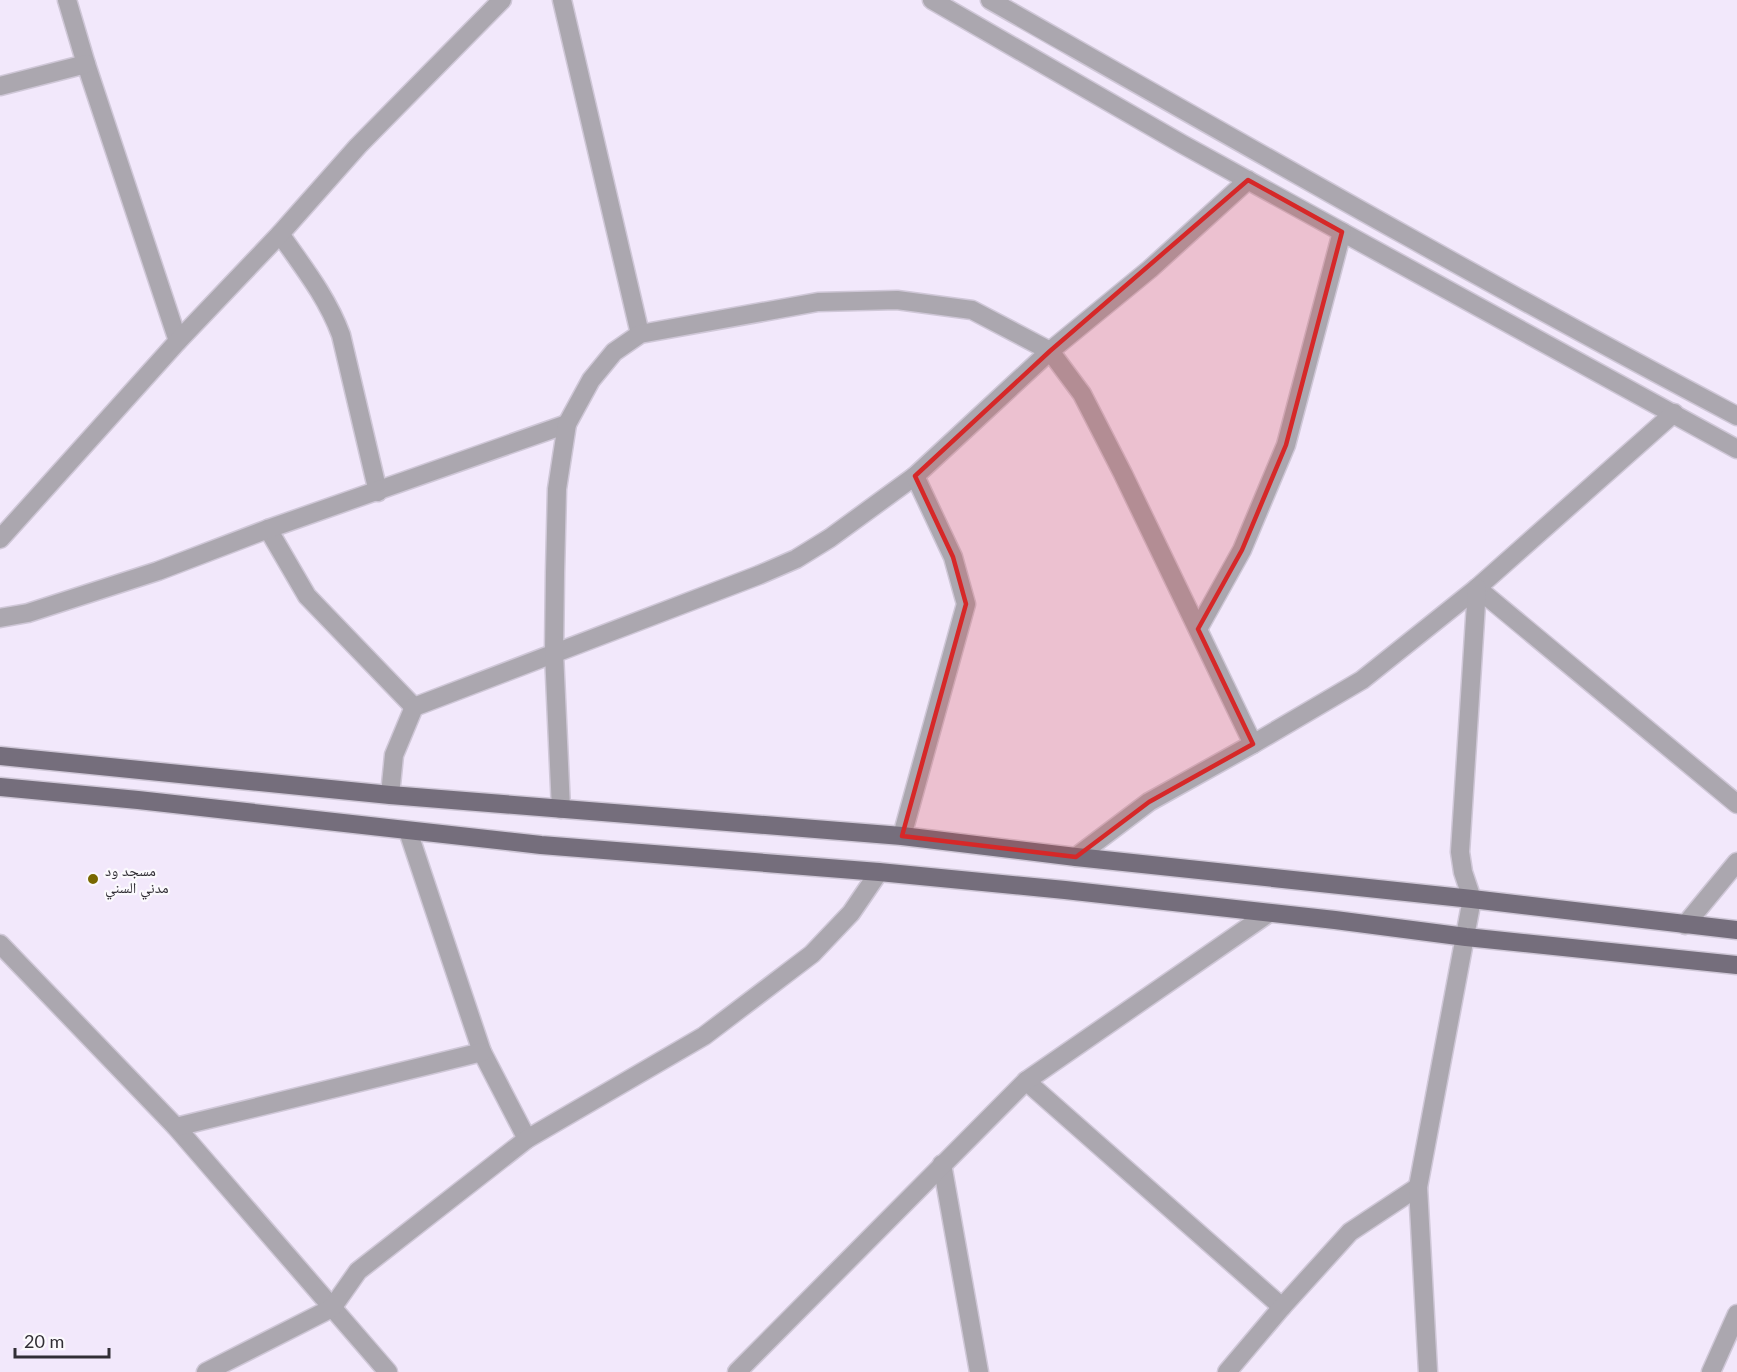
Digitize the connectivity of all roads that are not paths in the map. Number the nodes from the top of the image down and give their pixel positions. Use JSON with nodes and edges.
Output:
{"nodes":[{"id":1,"x":67,"y":0,"type":"edge"},
{"id":2,"x":502,"y":0,"type":"edge"},
{"id":3,"x":562,"y":0,"type":"edge"},
{"id":4,"x":932,"y":0,"type":"edge"},
{"id":5,"x":990,"y":0,"type":"edge"},
{"id":6,"x":86,"y":64,"type":"junction"},
{"id":7,"x":0,"y":86,"type":"edge"},
{"id":8,"x":1248,"y":180,"type":"junction"},
{"id":9,"x":1342,"y":232,"type":"junction"},
{"id":10,"x":280,"y":234,"type":"junction"},
{"id":11,"x":640,"y":334,"type":"junction"},
{"id":12,"x":178,"y":341,"type":"junction"},
{"id":13,"x":1050,"y":351,"type":"junction"},
{"id":14,"x":1674,"y":413,"type":"junction"},
{"id":15,"x":1737,"y":416,"type":"edge"},
{"id":16,"x":567,"y":424,"type":"junction"},
{"id":17,"x":1737,"y":449,"type":"edge"},
{"id":18,"x":915,"y":476,"type":"junction"},
{"id":19,"x":378,"y":492,"type":"junction"},
{"id":20,"x":268,"y":529,"type":"junction"},
{"id":21,"x":0,"y":539,"type":"edge"},
{"id":22,"x":1477,"y":588,"type":"junction"},
{"id":23,"x":0,"y":618,"type":"edge"},
{"id":24,"x":1198,"y":629,"type":"junction"},
{"id":25,"x":554,"y":653,"type":"junction"},
{"id":26,"x":414,"y":707,"type":"junction"},
{"id":27,"x":1253,"y":744,"type":"junction"},
{"id":28,"x":0,"y":756,"type":"edge"},
{"id":29,"x":0,"y":787,"type":"edge"},
{"id":30,"x":390,"y":795,"type":"junction"},
{"id":31,"x":1737,"y":804,"type":"edge"},
{"id":32,"x":561,"y":809,"type":"junction"},
{"id":33,"x":408,"y":831,"type":"junction"},
{"id":34,"x":902,"y":836,"type":"junction"},
{"id":35,"x":1076,"y":857,"type":"junction"},
{"id":36,"x":1737,"y":862,"type":"edge"},
{"id":37,"x":879,"y":872,"type":"junction"},
{"id":38,"x":1472,"y":899,"type":"junction"},
{"id":39,"x":1269,"y":913,"type":"junction"},
{"id":40,"x":1685,"y":925,"type":"junction"},
{"id":41,"x":1737,"y":930,"type":"edge"},
{"id":42,"x":1466,"y":937,"type":"junction"},
{"id":43,"x":0,"y":944,"type":"edge"},
{"id":44,"x":1737,"y":965,"type":"edge"},
{"id":45,"x":482,"y":1052,"type":"junction"},
{"id":46,"x":1026,"y":1082,"type":"junction"},
{"id":47,"x":176,"y":1127,"type":"junction"},
{"id":48,"x":527,"y":1139,"type":"junction"},
{"id":49,"x":942,"y":1164,"type":"junction"},
{"id":50,"x":1418,"y":1187,"type":"junction"},
{"id":51,"x":1282,"y":1307,"type":"junction"},
{"id":52,"x":332,"y":1308,"type":"junction"},
{"id":53,"x":1737,"y":1314,"type":"edge"},
{"id":54,"x":206,"y":1372,"type":"edge"},
{"id":55,"x":388,"y":1372,"type":"edge"},
{"id":56,"x":737,"y":1372,"type":"edge"},
{"id":57,"x":979,"y":1372,"type":"edge"},
{"id":58,"x":1227,"y":1372,"type":"edge"},
{"id":59,"x":1428,"y":1372,"type":"edge"},
{"id":60,"x":1711,"y":1372,"type":"edge"}],
"edges":[{"from":1,"to":6,"type":"street"},
{"from":2,"to":10,"type":"street"},
{"from":3,"to":11,"type":"street"},
{"from":4,"to":8,"type":"street"},
{"from":5,"to":15,"type":"street"},
{"from":6,"to":7,"type":"street"},
{"from":6,"to":12,"type":"street"},
{"from":8,"to":9,"type":"street"},
{"from":8,"to":13,"type":"street"},
{"from":9,"to":14,"type":"street"},
{"from":9,"to":24,"type":"street"},
{"from":10,"to":12,"type":"street"},
{"from":10,"to":19,"type":"street"},
{"from":11,"to":13,"type":"street"},
{"from":11,"to":16,"type":"street"},
{"from":12,"to":21,"type":"street"},
{"from":13,"to":18,"type":"street"},
{"from":13,"to":24,"type":"street"},
{"from":14,"to":17,"type":"street"},
{"from":14,"to":22,"type":"street"},
{"from":16,"to":19,"type":"street"},
{"from":16,"to":25,"type":"street"},
{"from":18,"to":25,"type":"street"},
{"from":18,"to":34,"type":"street"},
{"from":19,"to":20,"type":"street"},
{"from":20,"to":23,"type":"street"},
{"from":20,"to":26,"type":"street"},
{"from":22,"to":27,"type":"street"},
{"from":22,"to":31,"type":"street"},
{"from":22,"to":38,"type":"street"},
{"from":24,"to":27,"type":"street"},
{"from":25,"to":26,"type":"street"},
{"from":25,"to":32,"type":"street"},
{"from":26,"to":30,"type":"street"},
{"from":27,"to":35,"type":"street"},
{"from":28,"to":30,"type":"main road"},
{"from":29,"to":33,"type":"main road"},
{"from":30,"to":32,"type":"main road"},
{"from":32,"to":34,"type":"main road"},
{"from":33,"to":37,"type":"main road"},
{"from":33,"to":45,"type":"street"},
{"from":34,"to":35,"type":"main road"},
{"from":35,"to":38,"type":"main road"},
{"from":36,"to":40,"type":"street"},
{"from":37,"to":39,"type":"main road"},
{"from":37,"to":48,"type":"street"},
{"from":38,"to":40,"type":"main road"},
{"from":38,"to":42,"type":"street"},
{"from":39,"to":42,"type":"main road"},
{"from":39,"to":46,"type":"street"},
{"from":40,"to":41,"type":"main road"},
{"from":42,"to":44,"type":"main road"},
{"from":42,"to":50,"type":"street"},
{"from":43,"to":47,"type":"street"},
{"from":45,"to":47,"type":"street"},
{"from":45,"to":48,"type":"street"},
{"from":46,"to":49,"type":"street"},
{"from":46,"to":51,"type":"street"},
{"from":47,"to":52,"type":"street"},
{"from":48,"to":52,"type":"street"},
{"from":49,"to":56,"type":"street"},
{"from":49,"to":57,"type":"street"},
{"from":50,"to":51,"type":"street"},
{"from":50,"to":59,"type":"street"},
{"from":51,"to":58,"type":"street"},
{"from":52,"to":54,"type":"street"},
{"from":52,"to":55,"type":"street"},
{"from":53,"to":60,"type":"street"}]}
